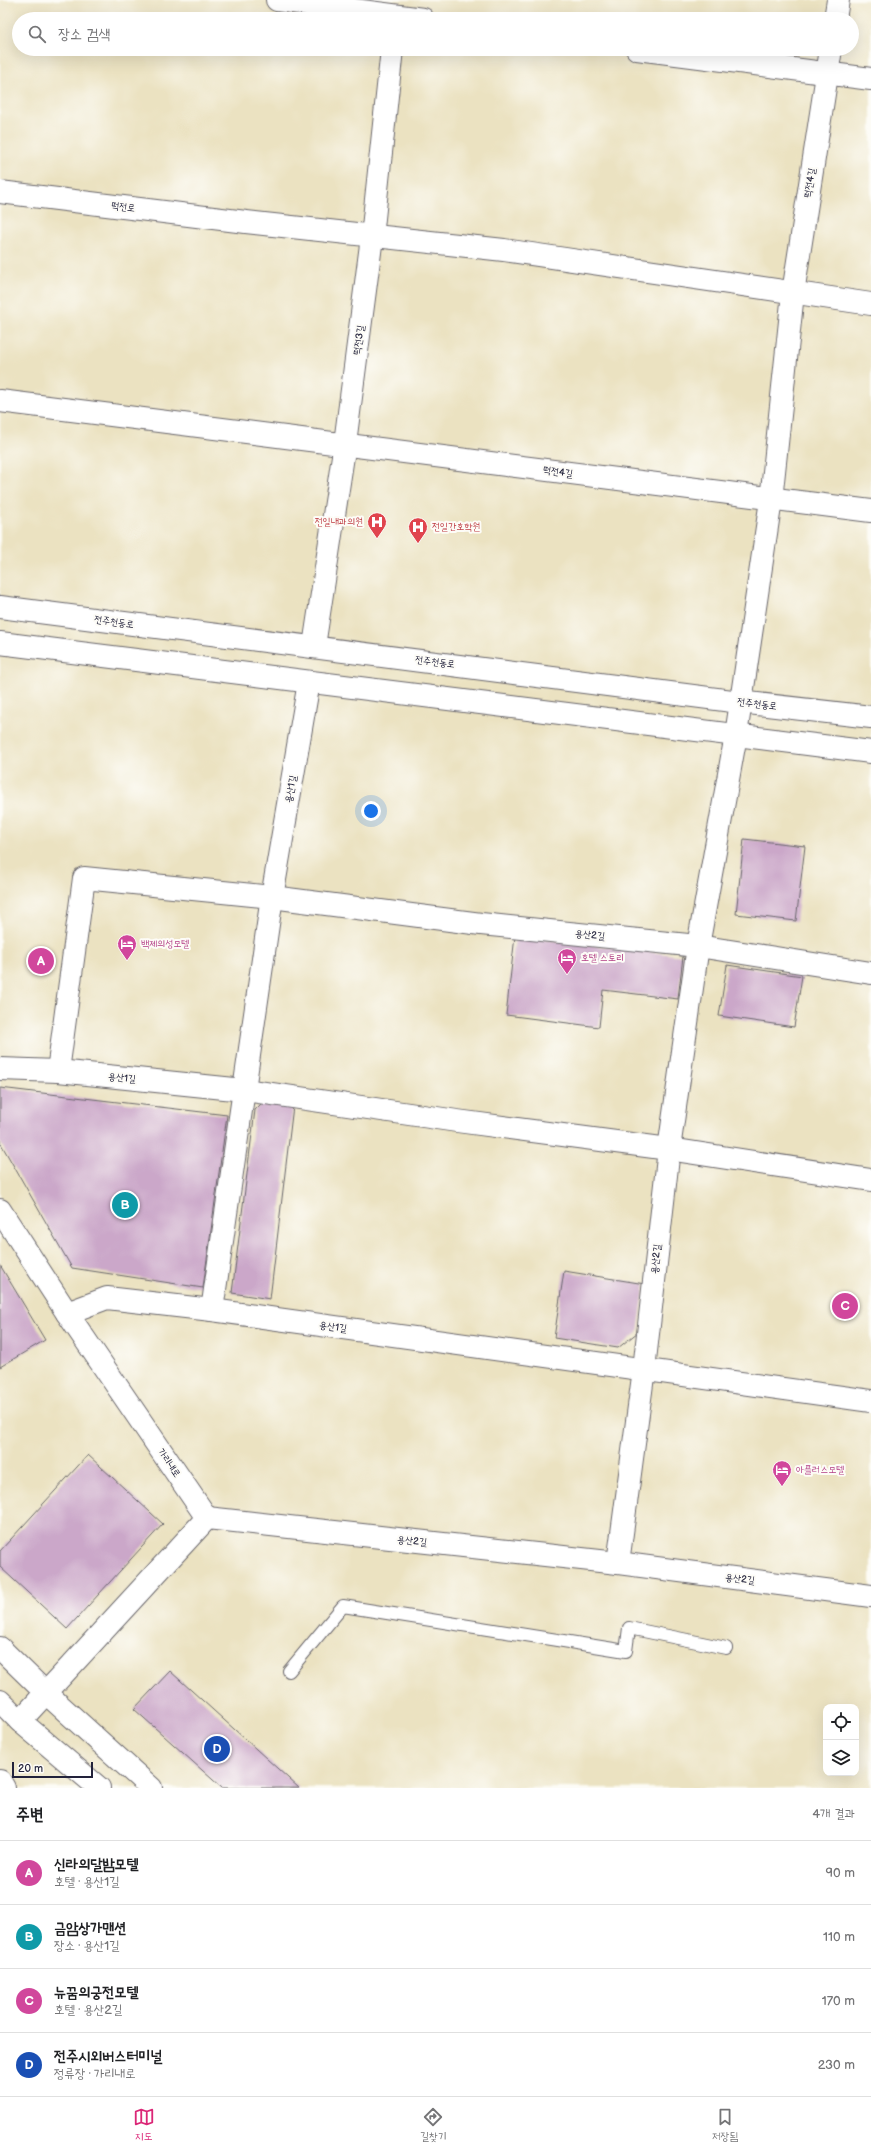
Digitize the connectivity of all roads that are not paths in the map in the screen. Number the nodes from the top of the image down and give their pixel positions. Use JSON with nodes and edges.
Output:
{"nodes":[{"id":1,"x":277,"y":0,"type":"edge"},
{"id":2,"x":838,"y":0,"type":"edge"},
{"id":3,"x":396,"y":11,"type":"edge"},
{"id":4,"x":836,"y":12,"type":"edge"},
{"id":5,"x":391,"y":56,"type":"edge"},
{"id":6,"x":690,"y":56,"type":"edge"},
{"id":7,"x":830,"y":56,"type":"edge"},
{"id":8,"x":828,"y":74,"type":"junction"},
{"id":9,"x":871,"y":79,"type":"edge"},
{"id":10,"x":0,"y":192,"type":"edge"},
{"id":11,"x":372,"y":237,"type":"junction"},
{"id":12,"x":793,"y":293,"type":"junction"},
{"id":13,"x":871,"y":304,"type":"edge"},
{"id":14,"x":0,"y":401,"type":"edge"},
{"id":15,"x":345,"y":443,"type":"junction"},
{"id":16,"x":771,"y":500,"type":"junction"},
{"id":17,"x":871,"y":512,"type":"edge"},
{"id":18,"x":0,"y":607,"type":"edge"},
{"id":19,"x":0,"y":643,"type":"edge"},
{"id":20,"x":314,"y":646,"type":"junction"},
{"id":21,"x":309,"y":682,"type":"junction"},
{"id":22,"x":740,"y":702,"type":"junction"},
{"id":23,"x":871,"y":717,"type":"edge"},
{"id":24,"x":736,"y":735,"type":"junction"},
{"id":25,"x":871,"y":752,"type":"edge"},
{"id":26,"x":272,"y":897,"type":"junction"},
{"id":27,"x":698,"y":946,"type":"junction"},
{"id":28,"x":871,"y":973,"type":"edge"},
{"id":29,"x":0,"y":1069,"type":"edge"},
{"id":30,"x":58,"y":1071,"type":"junction"},
{"id":31,"x":244,"y":1090,"type":"junction"},
{"id":32,"x":669,"y":1148,"type":"junction"},
{"id":33,"x":871,"y":1180,"type":"edge"},
{"id":34,"x":0,"y":1210,"type":"edge"},
{"id":35,"x":212,"y":1310,"type":"junction"},
{"id":36,"x":67,"y":1313,"type":"junction"},
{"id":37,"x":644,"y":1369,"type":"junction"},
{"id":38,"x":871,"y":1401,"type":"edge"},
{"id":39,"x":207,"y":1518,"type":"junction"},
{"id":40,"x":618,"y":1563,"type":"junction"},
{"id":41,"x":867,"y":1595,"type":"edge"},
{"id":42,"x":0,"y":1648,"type":"edge"},
{"id":43,"x":726,"y":1648,"type":"dead end"},
{"id":44,"x":289,"y":1672,"type":"dead end"},
{"id":45,"x":46,"y":1693,"type":"junction"},
{"id":46,"x":0,"y":1701,"type":"edge"},
{"id":47,"x":20,"y":1721,"type":"junction"},
{"id":48,"x":0,"y":1781,"type":"edge"},
{"id":49,"x":4,"y":1788,"type":"edge"},
{"id":50,"x":100,"y":1788,"type":"edge"},
{"id":51,"x":151,"y":1788,"type":"edge"}],
"edges":[{"from":1,"to":3,"type":"street"},
{"from":2,"to":4,"type":"street"},
{"from":5,"to":11,"type":"street","name":"떡전3길"},
{"from":6,"to":8,"type":"street"},
{"from":7,"to":8,"type":"street","name":"떡전4길"},
{"from":8,"to":9,"type":"street"},
{"from":8,"to":12,"type":"street","name":"떡전4길"},
{"from":10,"to":11,"type":"street","name":"떡전로"},
{"from":11,"to":12,"type":"street"},
{"from":11,"to":15,"type":"street","name":"떡전3길"},
{"from":12,"to":13,"type":"street"},
{"from":12,"to":16,"type":"street","name":"떡전4길"},
{"from":14,"to":15,"type":"street"},
{"from":15,"to":16,"type":"street","name":"떡전4길"},
{"from":15,"to":20,"type":"street","name":"떡전3길"},
{"from":16,"to":17,"type":"street","name":"떡전4길"},
{"from":16,"to":22,"type":"street","name":"떡전4길"},
{"from":18,"to":20,"type":"street","name":"전주천동로"},
{"from":19,"to":21,"type":"street"},
{"from":20,"to":22,"type":"street","name":"전주천동로"},
{"from":21,"to":24,"type":"street"},
{"from":21,"to":26,"type":"street","name":"용산1길"},
{"from":22,"to":23,"type":"street","name":"전주천동로"},
{"from":22,"to":24,"type":"street","name":"떡전4길"},
{"from":24,"to":25,"type":"street"},
{"from":24,"to":27,"type":"street","name":"용산2길"},
{"from":26,"to":27,"type":"street","name":"용산2길"},
{"from":26,"to":30,"type":"street"},
{"from":26,"to":31,"type":"street","name":"용산1길"},
{"from":27,"to":28,"type":"street","name":"용산2길"},
{"from":27,"to":32,"type":"street","name":"용산2길"},
{"from":29,"to":30,"type":"street","name":"용산1길"},
{"from":30,"to":31,"type":"street","name":"용산1길"},
{"from":31,"to":32,"type":"street","name":"용산1길"},
{"from":31,"to":35,"type":"street","name":"용산1길"},
{"from":32,"to":33,"type":"street"},
{"from":32,"to":37,"type":"street","name":"용산2길"},
{"from":34,"to":36,"type":"street","name":"가리내로"},
{"from":35,"to":36,"type":"street","name":"용산1길"},
{"from":35,"to":37,"type":"street","name":"용산1길"},
{"from":36,"to":39,"type":"street","name":"가리내로"},
{"from":37,"to":38,"type":"street"},
{"from":37,"to":40,"type":"street","name":"용산2길"},
{"from":39,"to":40,"type":"street","name":"용산2길"},
{"from":39,"to":45,"type":"street"},
{"from":40,"to":41,"type":"street","name":"용산2길"},
{"from":42,"to":45,"type":"street"},
{"from":43,"to":44,"type":"lane"},
{"from":45,"to":47,"type":"street"},
{"from":45,"to":51,"type":"street"},
{"from":46,"to":47,"type":"street"},
{"from":47,"to":50,"type":"street"},
{"from":48,"to":49,"type":"street"}]}
